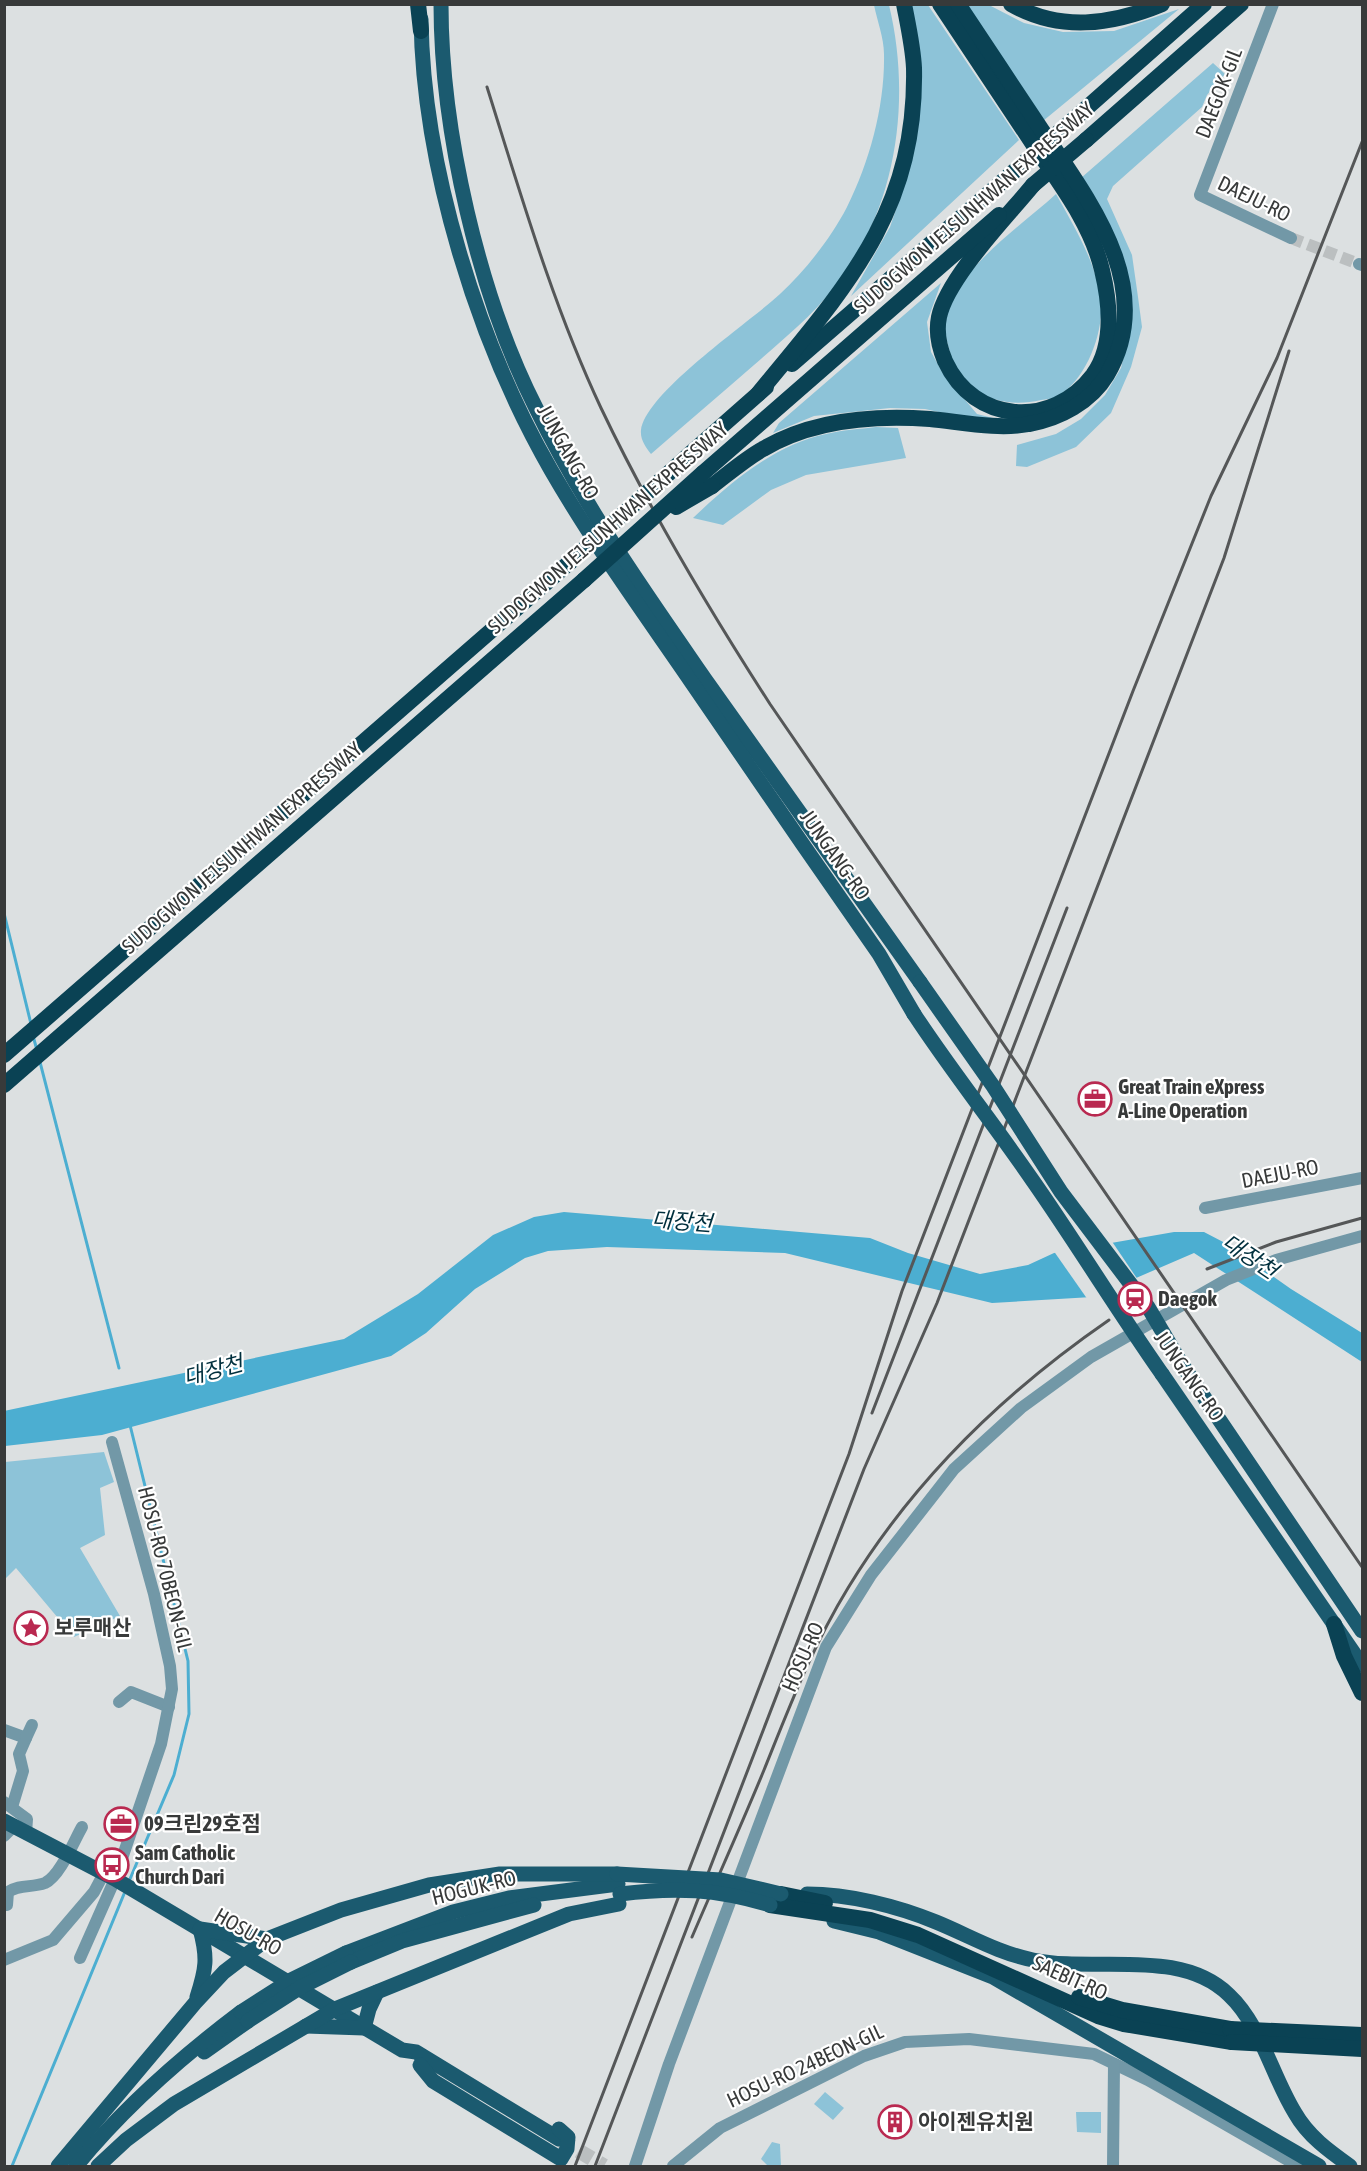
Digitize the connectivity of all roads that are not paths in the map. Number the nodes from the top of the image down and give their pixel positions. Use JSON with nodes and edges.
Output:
{"nodes":[{"id":1,"x":420,"y":4,"type":"edge"},
{"id":2,"x":441,"y":4,"type":"edge"},
{"id":3,"x":904,"y":4,"type":"edge"},
{"id":4,"x":940,"y":4,"type":"edge"},
{"id":5,"x":958,"y":4,"type":"edge"},
{"id":6,"x":1011,"y":4,"type":"edge"},
{"id":7,"x":1162,"y":4,"type":"edge"},
{"id":8,"x":1204,"y":4,"type":"edge"},
{"id":9,"x":1273,"y":4,"type":"edge"},
{"id":10,"x":1235,"y":10,"type":"edge"},
{"id":11,"x":421,"y":31,"type":"joint"},
{"id":12,"x":1033,"y":185,"type":"junction"},
{"id":13,"x":1200,"y":195,"type":"joint"},
{"id":14,"x":1291,"y":238,"type":"tunnel mouth"},
{"id":15,"x":758,"y":394,"type":"junction"},
{"id":16,"x":707,"y":480,"type":"junction"},
{"id":17,"x":7,"y":1053,"type":"edge"},
{"id":18,"x":11,"y":1079,"type":"edge"},
{"id":19,"x":1362,"y":1178,"type":"edge"},
{"id":20,"x":1205,"y":1208,"type":"dead end"},
{"id":21,"x":1362,"y":1236,"type":"edge"},
{"id":22,"x":112,"y":1442,"type":"dead end"},
{"id":23,"x":1334,"y":1624,"type":"junction"},
{"id":24,"x":1362,"y":1631,"type":"edge"},
{"id":25,"x":1362,"y":1665,"type":"edge"},
{"id":26,"x":1362,"y":1694,"type":"edge"},
{"id":27,"x":119,"y":1702,"type":"dead end"},
{"id":28,"x":169,"y":1707,"type":"junction"},
{"id":29,"x":32,"y":1725,"type":"dead end"},
{"id":30,"x":4,"y":1730,"type":"edge"},
{"id":31,"x":26,"y":1738,"type":"junction"},
{"id":32,"x":8,"y":1805,"type":"edge"},
{"id":33,"x":82,"y":1827,"type":"dead end"},
{"id":34,"x":12,"y":1829,"type":"edge"},
{"id":35,"x":67,"y":1854,"type":"junction"},
{"id":36,"x":109,"y":1876,"type":"junction"},
{"id":37,"x":619,"y":1889,"type":"junction"},
{"id":38,"x":776,"y":1900,"type":"junction"},
{"id":39,"x":7,"y":1905,"type":"dead end"},
{"id":40,"x":200,"y":1929,"type":"junction"},
{"id":41,"x":267,"y":1939,"type":"junction"},
{"id":42,"x":244,"y":1954,"type":"junction"},
{"id":43,"x":80,"y":1958,"type":"dead end"},
{"id":44,"x":4,"y":1960,"type":"edge"},
{"id":45,"x":377,"y":1992,"type":"junction"},
{"id":46,"x":195,"y":2003,"type":"junction"},
{"id":47,"x":334,"y":2009,"type":"junction"},
{"id":48,"x":244,"y":2017,"type":"junction"},
{"id":49,"x":306,"y":2026,"type":"junction"},
{"id":50,"x":364,"y":2028,"type":"junction"},
{"id":51,"x":1231,"y":2036,"type":"junction"},
{"id":52,"x":1362,"y":2036,"type":"edge"},
{"id":53,"x":1362,"y":2049,"type":"edge"},
{"id":54,"x":424,"y":2062,"type":"junction"},
{"id":55,"x":1114,"y":2064,"type":"junction"},
{"id":56,"x":557,"y":2142,"type":"tunnel mouth"},
{"id":57,"x":58,"y":2166,"type":"edge"},
{"id":58,"x":76,"y":2166,"type":"edge"},
{"id":59,"x":86,"y":2166,"type":"edge"},
{"id":60,"x":98,"y":2166,"type":"edge"},
{"id":61,"x":635,"y":2166,"type":"edge"},
{"id":62,"x":673,"y":2166,"type":"edge"},
{"id":63,"x":1113,"y":2166,"type":"edge"},
{"id":64,"x":1298,"y":2166,"type":"edge"},
{"id":65,"x":1319,"y":2166,"type":"edge"},
{"id":66,"x":1350,"y":2166,"type":"edge"}],
"edges":[{"from":1,"to":11,"type":"highway"},
{"from":2,"to":24,"type":"main road","name":"JUNGANG-RO","bridge":true},
{"from":3,"to":15,"type":"highway"},
{"from":4,"to":12,"type":"highway"},
{"from":5,"to":16,"type":"highway"},
{"from":6,"to":7,"type":"highway"},
{"from":8,"to":15,"type":"highway","name":"SUDOGWON JE1SUNHWAN EXPRESSWAY","bridge":true},
{"from":9,"to":13,"type":"street","name":"DAEGOK-GIL"},
{"from":10,"to":12,"type":"highway","name":"SUDOGWON JE1SUNHWAN EXPRESSWAY","bridge":true},
{"from":11,"to":23,"type":"main road","name":"JUNGANG-RO","bridge":true},
{"from":12,"to":16,"type":"highway","name":"SUDOGWON JE1SUNHWAN EXPRESSWAY"},
{"from":13,"to":14,"type":"street","name":"DAEJU-RO"},
{"from":15,"to":17,"type":"highway","name":"SUDOGWON JE1SUNHWAN EXPRESSWAY","bridge":true},
{"from":16,"to":18,"type":"highway","name":"SUDOGWON JE1SUNHWAN EXPRESSWAY","bridge":true},
{"from":19,"to":20,"type":"street","name":"DAEJU-RO"},
{"from":21,"to":61,"type":"street","name":"HOSU-RO"},
{"from":22,"to":28,"type":"street","name":"HOSU-RO 70BEON-GIL"},
{"from":23,"to":25,"type":"main road","name":"JUNGANG-RO"},
{"from":23,"to":26,"type":"highway"},
{"from":27,"to":28,"type":"street"},
{"from":28,"to":36,"type":"street","name":"HOSU-RO 70BEON-GIL"},
{"from":29,"to":31,"type":"street","name":"HOSU-RO"},
{"from":30,"to":31,"type":"street"},
{"from":31,"to":32,"type":"street","name":"HOSU-RO"},
{"from":32,"to":34,"type":"street","name":"HOSU-RO"},
{"from":33,"to":35,"type":"street"},
{"from":34,"to":35,"type":"main road","name":"HOSU-RO"},
{"from":35,"to":36,"type":"main road","name":"HOSU-RO"},
{"from":35,"to":39,"type":"street"},
{"from":36,"to":40,"type":"main road","name":"HOSU-RO"},
{"from":36,"to":43,"type":"street"},
{"from":36,"to":44,"type":"street"},
{"from":37,"to":38,"type":"main road","bridge":true},
{"from":37,"to":41,"type":"main road"},
{"from":37,"to":45,"type":"main road"},
{"from":37,"to":48,"type":"main road","name":"HOGUK-RO","bridge":true},
{"from":38,"to":51,"type":"highway","name":"SAEBIT-RO"},
{"from":38,"to":65,"type":"main road"},
{"from":38,"to":66,"type":"main road"},
{"from":40,"to":41,"type":"main road"},
{"from":40,"to":42,"type":"main road","name":"HOSU-RO"},
{"from":40,"to":46,"type":"main road"},
{"from":41,"to":42,"type":"main road"},
{"from":42,"to":46,"type":"main road"},
{"from":42,"to":47,"type":"main road","name":"HOSU-RO"},
{"from":45,"to":47,"type":"main road"},
{"from":45,"to":50,"type":"main road"},
{"from":46,"to":57,"type":"main road"},
{"from":47,"to":49,"type":"main road"},
{"from":47,"to":50,"type":"main road","name":"HOSU-RO"},
{"from":48,"to":58,"type":"main road"},
{"from":48,"to":59,"type":"main road"},
{"from":49,"to":50,"type":"main road"},
{"from":49,"to":60,"type":"main road"},
{"from":50,"to":54,"type":"main road","name":"HOSU-RO"},
{"from":51,"to":52,"type":"highway","name":"SAEBIT-RO","bridge":true},
{"from":51,"to":53,"type":"highway","name":"SAEBIT-RO","bridge":true},
{"from":54,"to":54,"type":"main road"},
{"from":54,"to":56,"type":"main road","name":"HOSU-RO"},
{"from":55,"to":62,"type":"street","name":"HOSU-RO 24BEON-GIL"},
{"from":55,"to":63,"type":"street"},
{"from":55,"to":64,"type":"street","name":"HOSU-RO 24BEON-GIL"}]}
